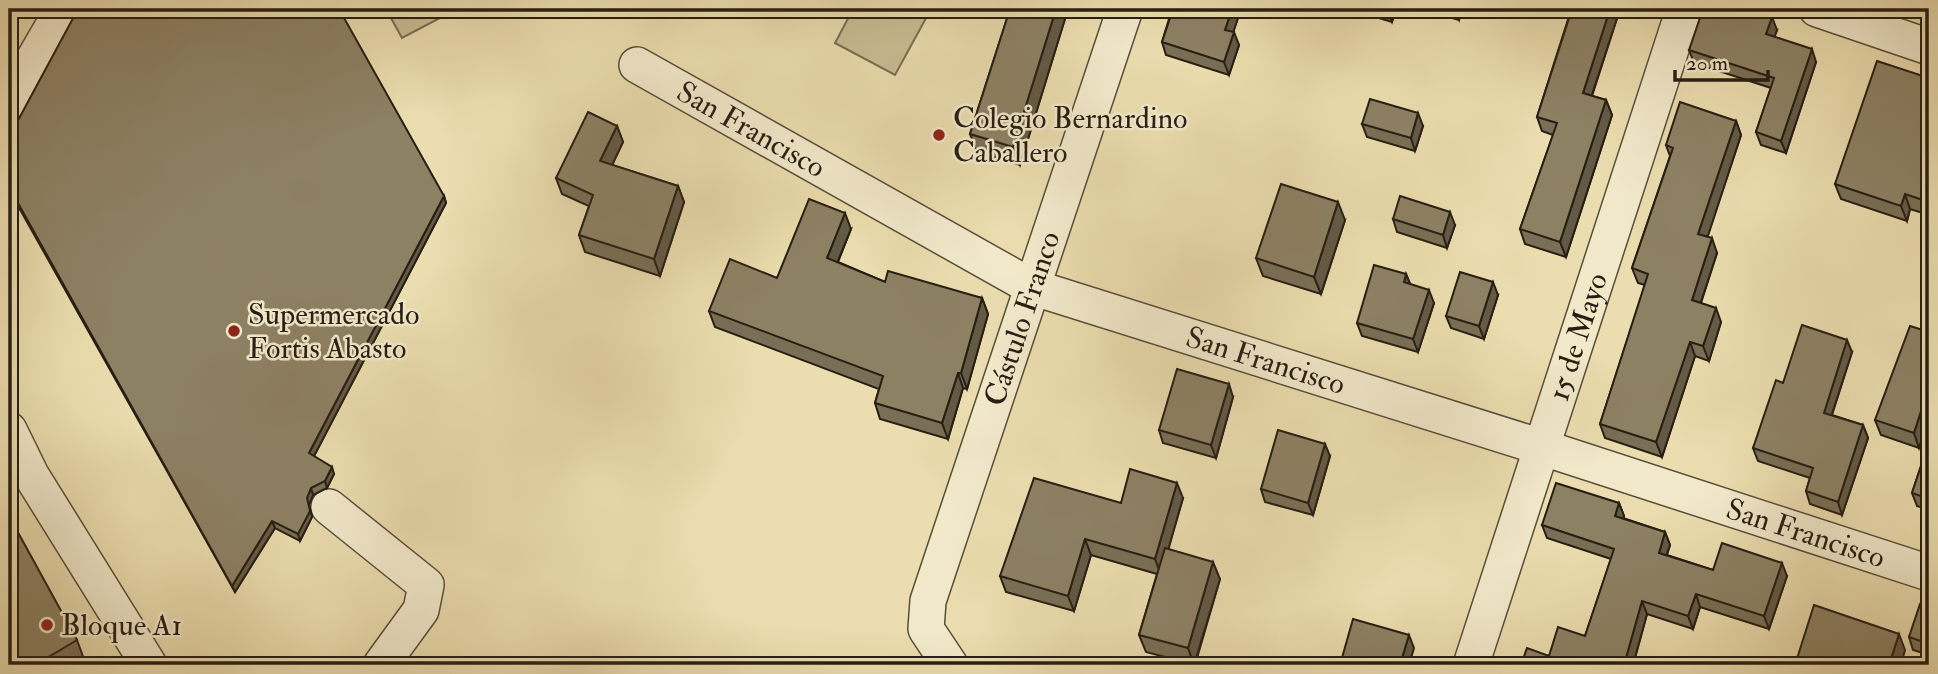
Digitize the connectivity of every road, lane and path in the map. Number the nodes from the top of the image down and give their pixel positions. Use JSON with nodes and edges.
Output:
{"nodes":[{"id":1,"x":63,"y":9,"type":"edge"},
{"id":2,"x":1125,"y":9,"type":"edge"},
{"id":3,"x":1685,"y":9,"type":"edge"},
{"id":4,"x":1817,"y":9,"type":"edge"},
{"id":5,"x":1929,"y":47,"type":"edge"},
{"id":6,"x":637,"y":65,"type":"dead end"},
{"id":7,"x":9,"y":102,"type":"edge"},
{"id":8,"x":1032,"y":287,"type":"junction"},
{"id":9,"x":9,"y":430,"type":"edge"},
{"id":10,"x":1541,"y":447,"type":"junction"},
{"id":11,"x":329,"y":507,"type":"dead end"},
{"id":12,"x":1929,"y":573,"type":"edge"},
{"id":13,"x":149,"y":665,"type":"edge"},
{"id":14,"x":381,"y":665,"type":"edge"},
{"id":15,"x":950,"y":665,"type":"edge"},
{"id":16,"x":1471,"y":665,"type":"edge"}],
"edges":[{"from":1,"to":7,"type":"street"},
{"from":2,"to":8,"type":"street","name":"Cástulo Franco"},
{"from":3,"to":10,"type":"street","name":"15 de Mayo"},
{"from":4,"to":5,"type":"street"},
{"from":6,"to":8,"type":"street","name":"San Francisco"},
{"from":8,"to":10,"type":"street","name":"San Francisco"},
{"from":8,"to":15,"type":"street","name":"Cástulo Franco"},
{"from":9,"to":13,"type":"street"},
{"from":10,"to":12,"type":"street","name":"San Francisco"},
{"from":10,"to":16,"type":"street","name":"15 de Mayo"},
{"from":11,"to":14,"type":"street"}]}
